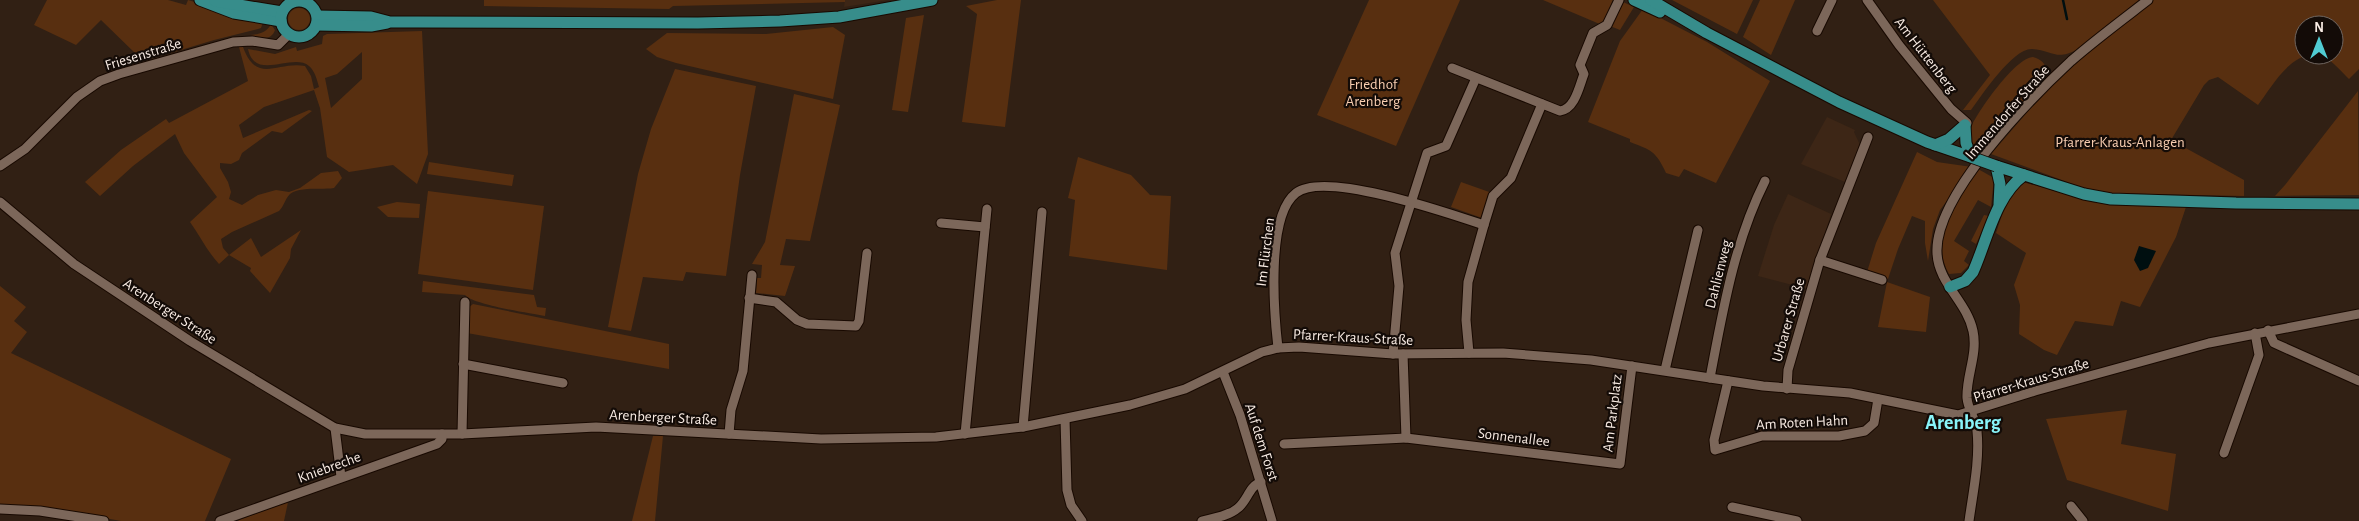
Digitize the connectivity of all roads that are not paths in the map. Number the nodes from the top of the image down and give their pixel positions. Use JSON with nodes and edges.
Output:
{"nodes":[{"id":1,"x":200,"y":0,"type":"edge"},
{"id":2,"x":932,"y":0,"type":"edge"},
{"id":3,"x":1619,"y":0,"type":"edge"},
{"id":4,"x":1634,"y":0,"type":"edge"},
{"id":5,"x":1651,"y":0,"type":"edge"},
{"id":6,"x":1832,"y":0,"type":"edge"},
{"id":7,"x":1867,"y":0,"type":"edge"},
{"id":8,"x":2148,"y":0,"type":"edge"},
{"id":9,"x":301,"y":1,"type":"edge"},
{"id":10,"x":282,"y":17,"type":"junction"},
{"id":11,"x":317,"y":20,"type":"junction"},
{"id":12,"x":1817,"y":31,"type":"dead end"},
{"id":13,"x":1707,"y":33,"type":"junction"},
{"id":14,"x":289,"y":34,"type":"junction"},
{"id":15,"x":1452,"y":68,"type":"dead end"},
{"id":16,"x":1476,"y":78,"type":"junction"},
{"id":17,"x":1542,"y":104,"type":"junction"},
{"id":18,"x":1967,"y":122,"type":"dead end"},
{"id":19,"x":1868,"y":137,"type":"dead end"},
{"id":20,"x":1935,"y":145,"type":"junction"},
{"id":21,"x":1971,"y":157,"type":"junction"},
{"id":22,"x":0,"y":166,"type":"edge"},
{"id":23,"x":1996,"y":166,"type":"junction"},
{"id":24,"x":2024,"y":175,"type":"junction"},
{"id":25,"x":1765,"y":180,"type":"dead end"},
{"id":26,"x":0,"y":202,"type":"edge"},
{"id":27,"x":1411,"y":203,"type":"junction"},
{"id":28,"x":2359,"y":204,"type":"edge"},
{"id":29,"x":1999,"y":208,"type":"junction"},
{"id":30,"x":987,"y":209,"type":"dead end"},
{"id":31,"x":1042,"y":212,"type":"dead end"},
{"id":32,"x":941,"y":223,"type":"dead end"},
{"id":33,"x":1484,"y":224,"type":"junction"},
{"id":34,"x":985,"y":227,"type":"junction"},
{"id":35,"x":1698,"y":230,"type":"dead end"},
{"id":36,"x":867,"y":253,"type":"dead end"},
{"id":37,"x":1820,"y":260,"type":"junction"},
{"id":38,"x":752,"y":275,"type":"dead end"},
{"id":39,"x":1882,"y":280,"type":"dead end"},
{"id":40,"x":1950,"y":287,"type":"junction"},
{"id":41,"x":750,"y":298,"type":"junction"},
{"id":42,"x":465,"y":302,"type":"dead end"},
{"id":43,"x":2359,"y":314,"type":"edge"},
{"id":44,"x":2268,"y":330,"type":"junction"},
{"id":45,"x":2255,"y":333,"type":"junction"},
{"id":46,"x":1278,"y":348,"type":"junction"},
{"id":47,"x":1469,"y":353,"type":"junction"},
{"id":48,"x":1393,"y":354,"type":"junction"},
{"id":49,"x":1403,"y":354,"type":"junction"},
{"id":50,"x":463,"y":364,"type":"junction"},
{"id":51,"x":1632,"y":366,"type":"junction"},
{"id":52,"x":1665,"y":370,"type":"junction"},
{"id":53,"x":1223,"y":372,"type":"junction"},
{"id":54,"x":1710,"y":378,"type":"junction"},
{"id":55,"x":1728,"y":381,"type":"junction"},
{"id":56,"x":2359,"y":381,"type":"edge"},
{"id":57,"x":563,"y":383,"type":"dead end"},
{"id":58,"x":1787,"y":389,"type":"junction"},
{"id":59,"x":1878,"y":398,"type":"junction"},
{"id":60,"x":1972,"y":412,"type":"junction"},
{"id":61,"x":1065,"y":419,"type":"junction"},
{"id":62,"x":1023,"y":426,"type":"junction"},
{"id":63,"x":336,"y":428,"type":"junction"},
{"id":64,"x":442,"y":434,"type":"junction"},
{"id":65,"x":462,"y":434,"type":"junction"},
{"id":66,"x":729,"y":434,"type":"junction"},
{"id":67,"x":966,"y":434,"type":"junction"},
{"id":68,"x":1406,"y":438,"type":"junction"},
{"id":69,"x":863,"y":440,"type":"joint"},
{"id":70,"x":1284,"y":444,"type":"dead end"},
{"id":71,"x":2224,"y":453,"type":"dead end"},
{"id":72,"x":1620,"y":464,"type":"joint"},
{"id":73,"x":342,"y":477,"type":"junction"},
{"id":74,"x":1261,"y":482,"type":"junction"},
{"id":75,"x":2071,"y":506,"type":"dead end"},
{"id":76,"x":1732,"y":507,"type":"dead end"},
{"id":77,"x":0,"y":509,"type":"edge"},
{"id":78,"x":104,"y":521,"type":"edge"},
{"id":79,"x":220,"y":521,"type":"edge"},
{"id":80,"x":1082,"y":521,"type":"edge"},
{"id":81,"x":1202,"y":521,"type":"edge"},
{"id":82,"x":1272,"y":521,"type":"edge"},
{"id":83,"x":1797,"y":521,"type":"edge"},
{"id":84,"x":1969,"y":521,"type":"edge"},
{"id":85,"x":2083,"y":521,"type":"edge"}],
"edges":[{"from":1,"to":10,"type":"main road"},
{"from":2,"to":11,"type":"main road"},
{"from":3,"to":17,"type":"street"},
{"from":4,"to":13,"type":"main road"},
{"from":5,"to":13,"type":"main road"},
{"from":6,"to":12,"type":"street"},
{"from":7,"to":18,"type":"street","name":"Am Hüttenberg"},
{"from":8,"to":40,"type":"street","name":"Immendorfer Straße"},
{"from":9,"to":10,"type":"main road"},
{"from":9,"to":11,"type":"main road"},
{"from":10,"to":14,"type":"main road"},
{"from":11,"to":14,"type":"main road"},
{"from":13,"to":20,"type":"main road"},
{"from":14,"to":22,"type":"street","name":"Friesenstraße"},
{"from":15,"to":16,"type":"street"},
{"from":16,"to":17,"type":"street"},
{"from":16,"to":27,"type":"street"},
{"from":17,"to":33,"type":"street"},
{"from":19,"to":37,"type":"street","name":"Urbarer Straße"},
{"from":20,"to":21,"type":"main road"},
{"from":20,"to":21,"type":"main road"},
{"from":21,"to":23,"type":"main road","bridge":true},
{"from":23,"to":24,"type":"main road"},
{"from":23,"to":29,"type":"main road"},
{"from":24,"to":28,"type":"main road"},
{"from":24,"to":29,"type":"main road"},
{"from":25,"to":54,"type":"street","name":"Dahlienweg"},
{"from":26,"to":63,"type":"street","name":"Arenberger Straße"},
{"from":27,"to":33,"type":"street","name":"Im Flürchen"},
{"from":27,"to":46,"type":"street","name":"Im Flürchen"},
{"from":27,"to":48,"type":"street"},
{"from":29,"to":40,"type":"main road"},
{"from":30,"to":34,"type":"street"},
{"from":31,"to":62,"type":"street"},
{"from":32,"to":34,"type":"street"},
{"from":33,"to":47,"type":"street"},
{"from":34,"to":67,"type":"street"},
{"from":35,"to":52,"type":"street"},
{"from":36,"to":41,"type":"street"},
{"from":37,"to":39,"type":"street"},
{"from":37,"to":58,"type":"street","name":"Urbarer Straße"},
{"from":38,"to":41,"type":"street"},
{"from":40,"to":60,"type":"street","name":"Immendorfer Straße"},
{"from":41,"to":66,"type":"street"},
{"from":42,"to":50,"type":"street"},
{"from":43,"to":44,"type":"street","name":"Pfarrer-Kraus-Straße"},
{"from":44,"to":45,"type":"street","name":"Pfarrer-Kraus-Straße"},
{"from":44,"to":56,"type":"street"},
{"from":45,"to":60,"type":"street","name":"Pfarrer-Kraus-Straße"},
{"from":45,"to":71,"type":"street"},
{"from":46,"to":48,"type":"street","name":"Pfarrer-Kraus-Straße"},
{"from":46,"to":53,"type":"street","name":"Pfarrer-Kraus-Straße"},
{"from":47,"to":49,"type":"street","name":"Pfarrer-Kraus-Straße"},
{"from":47,"to":51,"type":"street","name":"Pfarrer-Kraus-Straße"},
{"from":48,"to":49,"type":"street","name":"Pfarrer-Kraus-Straße"},
{"from":49,"to":68,"type":"street"},
{"from":50,"to":57,"type":"street"},
{"from":50,"to":65,"type":"street"},
{"from":51,"to":52,"type":"street","name":"Pfarrer-Kraus-Straße"},
{"from":51,"to":72,"type":"street","name":"Am Parkplatz"},
{"from":52,"to":54,"type":"street","name":"Pfarrer-Kraus-Straße"},
{"from":53,"to":61,"type":"street","name":"Pfarrer-Kraus-Straße"},
{"from":53,"to":74,"type":"street","name":"Auf dem Forst"},
{"from":54,"to":55,"type":"street","name":"Pfarrer-Kraus-Straße"},
{"from":55,"to":58,"type":"street","name":"Pfarrer-Kraus-Straße"},
{"from":55,"to":59,"type":"street","name":"Am Roten Hahn"},
{"from":58,"to":59,"type":"street","name":"Pfarrer-Kraus-Straße"},
{"from":59,"to":60,"type":"street","name":"Pfarrer-Kraus-Straße"},
{"from":60,"to":84,"type":"street","name":"Immendorfer Straße"},
{"from":61,"to":62,"type":"street","name":"Pfarrer-Kraus-Straße"},
{"from":61,"to":80,"type":"street"},
{"from":62,"to":67,"type":"street","name":"Pfarrer-Kraus-Straße"},
{"from":63,"to":64,"type":"street","name":"Arenberger Straße"},
{"from":63,"to":73,"type":"street"},
{"from":64,"to":65,"type":"street","name":"Arenberger Straße"},
{"from":64,"to":73,"type":"street","name":"Kniebreche"},
{"from":65,"to":66,"type":"street","name":"Arenberger Straße"},
{"from":66,"to":69,"type":"street","name":"Arenberger Straße"},
{"from":67,"to":69,"type":"street","name":"Pfarrer-Kraus-Straße"},
{"from":68,"to":70,"type":"street","name":"Sonnenallee"},
{"from":68,"to":72,"type":"street","name":"Sonnenallee"},
{"from":73,"to":79,"type":"street","name":"Kniebreche"},
{"from":74,"to":81,"type":"street"},
{"from":74,"to":82,"type":"street","name":"Auf dem Forst"},
{"from":75,"to":85,"type":"street"},
{"from":76,"to":83,"type":"street"},
{"from":77,"to":78,"type":"street"}]}
